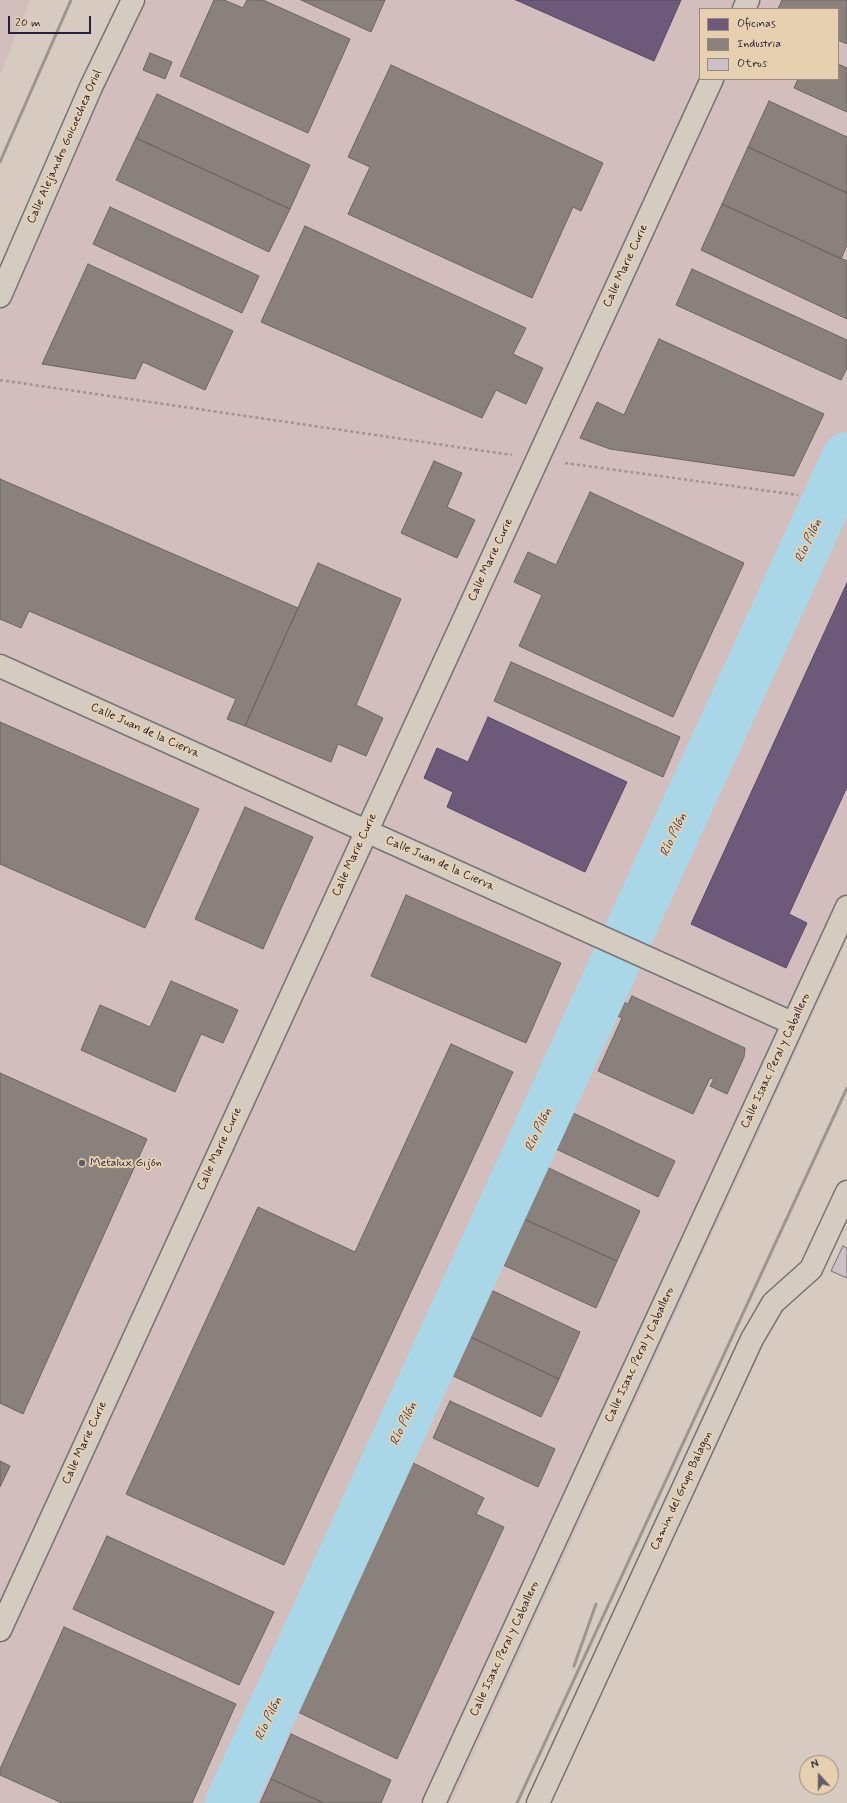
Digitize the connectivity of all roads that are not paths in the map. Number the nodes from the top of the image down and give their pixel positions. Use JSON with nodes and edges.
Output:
{"nodes":[{"id":1,"x":133,"y":0,"type":"edge"},
{"id":2,"x":712,"y":80,"type":"edge"},
{"id":3,"x":0,"y":296,"type":"edge"},
{"id":4,"x":0,"y":666,"type":"edge"},
{"id":5,"x":366,"y":831,"type":"junction"},
{"id":6,"x":847,"y":907,"type":"edge"},
{"id":7,"x":792,"y":1023,"type":"junction"},
{"id":8,"x":847,"y":1192,"type":"edge"},
{"id":9,"x":0,"y":1630,"type":"edge"},
{"id":10,"x":434,"y":1803,"type":"edge"},
{"id":11,"x":538,"y":1803,"type":"edge"}],
"edges":[{"from":1,"to":3,"type":"street","name":"Calle Alejandro Goicoechea Oriol"},
{"from":2,"to":5,"type":"street","name":"Calle Marie Curie"},
{"from":4,"to":5,"type":"street","name":"Calle Juan de la Cierva"},
{"from":5,"to":7,"type":"street","name":"Calle Juan de la Cierva"},
{"from":5,"to":9,"type":"street","name":"Calle Marie Curie"},
{"from":6,"to":7,"type":"street","name":"Calle Isaac Peral y Caballero"},
{"from":7,"to":10,"type":"street","name":"Calle Isaac Peral y Caballero"},
{"from":8,"to":11,"type":"street","name":"Camin del Grupo Balagon"}]}
